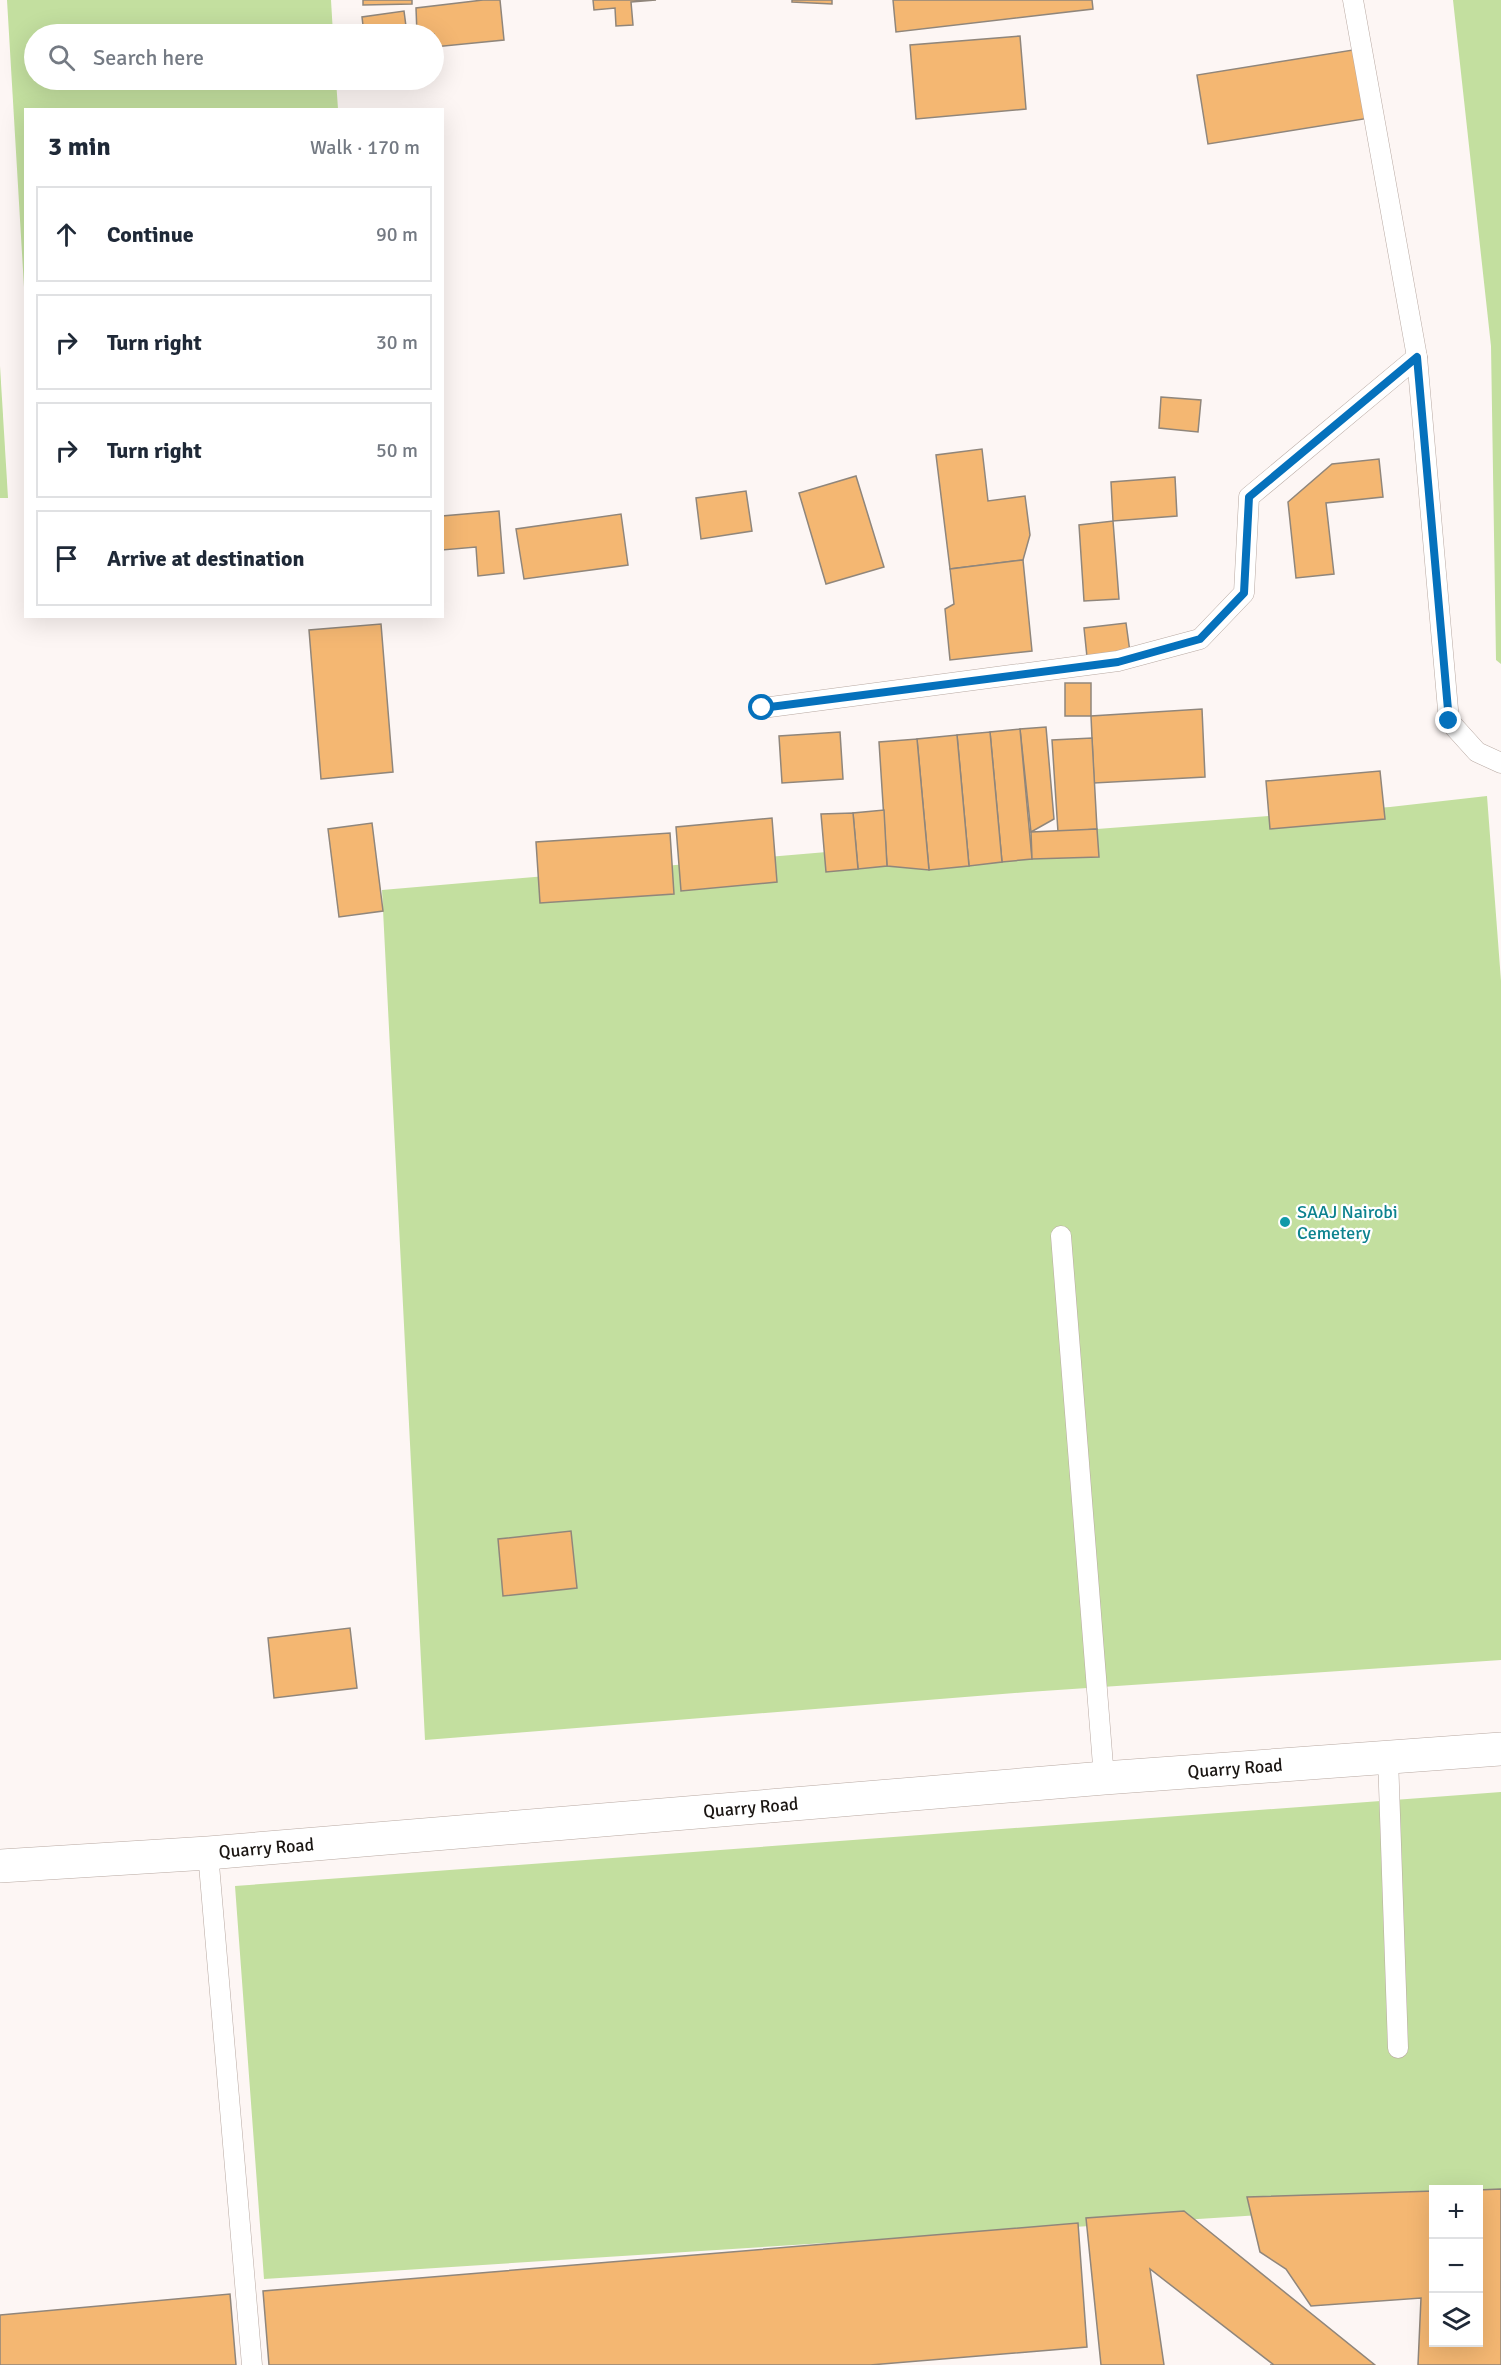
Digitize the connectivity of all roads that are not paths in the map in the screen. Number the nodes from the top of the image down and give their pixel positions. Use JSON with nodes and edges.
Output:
{"nodes":[{"id":1,"x":1353,"y":0,"type":"edge"},
{"id":2,"x":1417,"y":357,"type":"junction"},
{"id":3,"x":762,"y":708,"type":"dead end"},
{"id":4,"x":1501,"y":763,"type":"edge"},
{"id":5,"x":1061,"y":1236,"type":"dead end"},
{"id":6,"x":1501,"y":1749,"type":"edge"},
{"id":7,"x":1388,"y":1757,"type":"junction"},
{"id":8,"x":1104,"y":1778,"type":"junction"},
{"id":9,"x":208,"y":1853,"type":"junction"},
{"id":10,"x":0,"y":1866,"type":"edge"},
{"id":11,"x":1398,"y":2048,"type":"dead end"},
{"id":12,"x":252,"y":2365,"type":"edge"}],
"edges":[{"from":1,"to":2,"type":"lane"},
{"from":2,"to":3,"type":"lane"},
{"from":2,"to":4,"type":"lane"},
{"from":5,"to":8,"type":"lane"},
{"from":6,"to":7,"type":"main road","name":"Quarry Road"},
{"from":7,"to":8,"type":"main road","name":"Quarry Road"},
{"from":7,"to":11,"type":"lane"},
{"from":8,"to":9,"type":"main road","name":"Quarry Road"},
{"from":9,"to":10,"type":"main road","name":"Quarry Road"},
{"from":9,"to":12,"type":"lane"}]}
